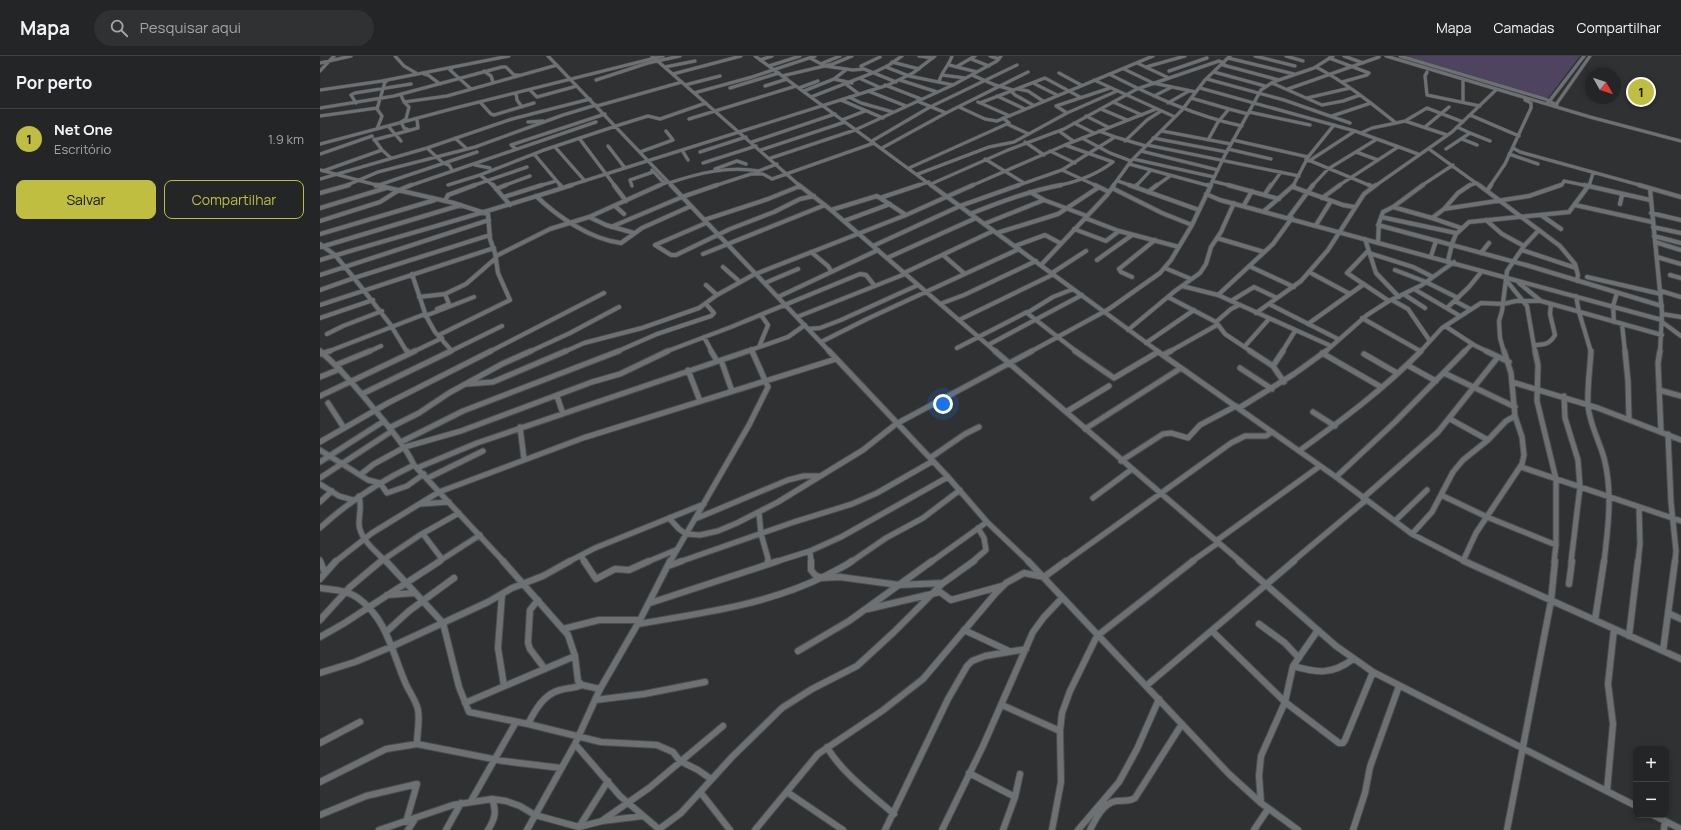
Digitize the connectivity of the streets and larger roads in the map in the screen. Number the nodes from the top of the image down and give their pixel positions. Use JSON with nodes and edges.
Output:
{"nodes":[{"id":1,"x":334,"y":56,"type":"edge"},
{"id":2,"x":351,"y":56,"type":"edge"},
{"id":3,"x":395,"y":56,"type":"edge"},
{"id":4,"x":510,"y":56,"type":"edge"},
{"id":5,"x":548,"y":56,"type":"edge"},
{"id":6,"x":662,"y":56,"type":"edge"},
{"id":7,"x":680,"y":56,"type":"edge"},
{"id":8,"x":741,"y":56,"type":"edge"},
{"id":9,"x":755,"y":56,"type":"edge"},
{"id":10,"x":772,"y":56,"type":"edge"},
{"id":11,"x":800,"y":56,"type":"edge"},
{"id":12,"x":815,"y":56,"type":"edge"},
{"id":13,"x":840,"y":56,"type":"edge"},
{"id":14,"x":852,"y":56,"type":"edge"},
{"id":15,"x":901,"y":56,"type":"edge"},
{"id":16,"x":919,"y":56,"type":"edge"},
{"id":17,"x":952,"y":56,"type":"edge"},
{"id":18,"x":975,"y":56,"type":"edge"},
{"id":19,"x":990,"y":56,"type":"edge"},
{"id":20,"x":1153,"y":56,"type":"edge"},
{"id":21,"x":1185,"y":56,"type":"edge"},
{"id":22,"x":1203,"y":56,"type":"edge"},
{"id":23,"x":1255,"y":56,"type":"edge"},
{"id":24,"x":1286,"y":56,"type":"edge"},
{"id":25,"x":1344,"y":56,"type":"edge"},
{"id":26,"x":1378,"y":56,"type":"edge"},
{"id":27,"x":1386,"y":56,"type":"edge"},
{"id":28,"x":1402,"y":56,"type":"edge"},
{"id":29,"x":1584,"y":56,"type":"edge"},
{"id":30,"x":1590,"y":56,"type":"edge"},
{"id":31,"x":880,"y":57,"type":"dead end"},
{"id":32,"x":934,"y":57,"type":"edge"},
{"id":33,"x":1000,"y":57,"type":"edge"},
{"id":34,"x":1229,"y":57,"type":"edge"},
{"id":35,"x":1331,"y":57,"type":"edge"},
{"id":36,"x":810,"y":58,"type":"junction"},
{"id":37,"x":1207,"y":58,"type":"junction"},
{"id":38,"x":655,"y":59,"type":"edge"},
{"id":39,"x":971,"y":59,"type":"junction"},
{"id":40,"x":694,"y":60,"type":"dead end"},
{"id":41,"x":760,"y":60,"type":"junction"},
{"id":42,"x":330,"y":61,"type":"junction"},
{"id":43,"x":1219,"y":61,"type":"junction"},
{"id":44,"x":1303,"y":61,"type":"dead end"},
{"id":45,"x":892,"y":62,"type":"junction"},
{"id":46,"x":320,"y":63,"type":"edge"},
{"id":47,"x":1137,"y":63,"type":"junction"},
{"id":48,"x":1363,"y":63,"type":"junction"},
{"id":49,"x":1156,"y":64,"type":"junction"},
{"id":50,"x":1223,"y":64,"type":"junction"},
{"id":51,"x":557,"y":65,"type":"junction"},
{"id":52,"x":823,"y":65,"type":"junction"},
{"id":53,"x":832,"y":65,"type":"junction"},
{"id":54,"x":948,"y":65,"type":"junction"},
{"id":55,"x":1017,"y":65,"type":"dead end"},
{"id":56,"x":768,"y":66,"type":"junction"},
{"id":57,"x":989,"y":66,"type":"junction"},
{"id":58,"x":1295,"y":66,"type":"dead end"},
{"id":59,"x":1316,"y":66,"type":"junction"},
{"id":60,"x":502,"y":67,"type":"junction"},
{"id":61,"x":665,"y":67,"type":"junction"},
{"id":62,"x":886,"y":67,"type":"junction"},
{"id":63,"x":956,"y":67,"type":"junction"},
{"id":64,"x":1146,"y":67,"type":"junction"},
{"id":65,"x":1354,"y":67,"type":"junction"},
{"id":66,"x":452,"y":68,"type":"junction"},
{"id":67,"x":1124,"y":68,"type":"junction"},
{"id":68,"x":846,"y":69,"type":"junction"},
{"id":69,"x":863,"y":69,"type":"junction"},
{"id":70,"x":919,"y":69,"type":"junction"},
{"id":71,"x":773,"y":70,"type":"junction"},
{"id":72,"x":320,"y":71,"type":"edge"},
{"id":73,"x":484,"y":71,"type":"junction"},
{"id":74,"x":1169,"y":71,"type":"junction"},
{"id":75,"x":977,"y":72,"type":"junction"},
{"id":76,"x":1028,"y":72,"type":"dead end"},
{"id":77,"x":1214,"y":72,"type":"junction"},
{"id":78,"x":1427,"y":72,"type":"junction"},
{"id":79,"x":413,"y":73,"type":"junction"},
{"id":80,"x":874,"y":73,"type":"junction"},
{"id":81,"x":1059,"y":73,"type":"dead end"},
{"id":82,"x":419,"y":74,"type":"junction"},
{"id":83,"x":673,"y":74,"type":"junction"},
{"id":84,"x":972,"y":74,"type":"junction"},
{"id":85,"x":1109,"y":74,"type":"junction"},
{"id":86,"x":519,"y":75,"type":"junction"},
{"id":87,"x":780,"y":75,"type":"junction"},
{"id":88,"x":941,"y":75,"type":"junction"},
{"id":89,"x":1295,"y":75,"type":"junction"},
{"id":90,"x":1331,"y":75,"type":"junction"},
{"id":91,"x":410,"y":76,"type":"junction"},
{"id":92,"x":720,"y":76,"type":"dead end"},
{"id":93,"x":909,"y":76,"type":"junction"},
{"id":94,"x":1178,"y":76,"type":"junction"},
{"id":95,"x":458,"y":78,"type":"junction"},
{"id":96,"x":965,"y":78,"type":"junction"},
{"id":97,"x":1169,"y":78,"type":"junction"},
{"id":98,"x":572,"y":79,"type":"junction"},
{"id":99,"x":787,"y":79,"type":"junction"},
{"id":100,"x":834,"y":79,"type":"junction"},
{"id":101,"x":861,"y":79,"type":"junction"},
{"id":102,"x":1207,"y":79,"type":"junction"},
{"id":103,"x":596,"y":80,"type":"dead end"},
{"id":104,"x":900,"y":80,"type":"junction"},
{"id":105,"x":933,"y":80,"type":"junction"},
{"id":106,"x":985,"y":80,"type":"junction"},
{"id":107,"x":1094,"y":80,"type":"junction"},
{"id":108,"x":1279,"y":80,"type":"junction"},
{"id":109,"x":1463,"y":80,"type":"junction"},
{"id":110,"x":818,"y":81,"type":"dead end"},
{"id":111,"x":383,"y":82,"type":"junction"},
{"id":112,"x":493,"y":82,"type":"junction"},
{"id":113,"x":894,"y":82,"type":"junction"},
{"id":114,"x":904,"y":82,"type":"junction"},
{"id":115,"x":938,"y":82,"type":"junction"},
{"id":116,"x":1033,"y":82,"type":"junction"},
{"id":117,"x":1342,"y":82,"type":"junction"},
{"id":118,"x":684,"y":83,"type":"junction"},
{"id":119,"x":852,"y":83,"type":"junction"},
{"id":120,"x":1153,"y":83,"type":"junction"},
{"id":121,"x":1272,"y":83,"type":"junction"},
{"id":122,"x":410,"y":84,"type":"junction"},
{"id":123,"x":440,"y":84,"type":"junction"},
{"id":124,"x":847,"y":85,"type":"junction"},
{"id":125,"x":577,"y":86,"type":"junction"},
{"id":126,"x":765,"y":86,"type":"dead end"},
{"id":127,"x":885,"y":86,"type":"junction"},
{"id":128,"x":948,"y":86,"type":"junction"},
{"id":129,"x":1002,"y":86,"type":"junction"},
{"id":130,"x":1080,"y":86,"type":"junction"},
{"id":131,"x":1265,"y":86,"type":"junction"},
{"id":132,"x":879,"y":87,"type":"junction"},
{"id":133,"x":995,"y":87,"type":"junction"},
{"id":134,"x":730,"y":88,"type":"dead end"},
{"id":135,"x":1110,"y":88,"type":"junction"},
{"id":136,"x":1170,"y":88,"type":"junction"},
{"id":137,"x":1200,"y":88,"type":"junction"},
{"id":138,"x":1350,"y":88,"type":"junction"},
{"id":139,"x":384,"y":89,"type":"junction"},
{"id":140,"x":471,"y":89,"type":"junction"},
{"id":141,"x":800,"y":89,"type":"junction"},
{"id":142,"x":1137,"y":89,"type":"junction"},
{"id":143,"x":1288,"y":89,"type":"junction"},
{"id":144,"x":1497,"y":89,"type":"junction"},
{"id":145,"x":320,"y":90,"type":"edge"},
{"id":146,"x":530,"y":90,"type":"junction"},
{"id":147,"x":1014,"y":90,"type":"junction"},
{"id":148,"x":868,"y":91,"type":"junction"},
{"id":149,"x":1068,"y":91,"type":"junction"},
{"id":150,"x":1117,"y":91,"type":"junction"},
{"id":151,"x":1189,"y":91,"type":"junction"},
{"id":152,"x":411,"y":92,"type":"junction"},
{"id":153,"x":937,"y":92,"type":"junction"},
{"id":154,"x":1196,"y":92,"type":"junction"},
{"id":155,"x":516,"y":93,"type":"junction"},
{"id":156,"x":694,"y":93,"type":"junction"},
{"id":157,"x":1092,"y":93,"type":"junction"},
{"id":158,"x":1259,"y":93,"type":"junction"},
{"id":159,"x":859,"y":94,"type":"junction"},
{"id":160,"x":401,"y":95,"type":"junction"},
{"id":161,"x":1057,"y":95,"type":"junction"},
{"id":162,"x":1360,"y":95,"type":"junction"},
{"id":163,"x":1533,"y":95,"type":"junction"},
{"id":164,"x":811,"y":96,"type":"junction"},
{"id":165,"x":997,"y":96,"type":"junction"},
{"id":166,"x":1126,"y":96,"type":"junction"},
{"id":167,"x":1154,"y":96,"type":"junction"},
{"id":168,"x":1554,"y":96,"type":"junction"},
{"id":169,"x":849,"y":97,"type":"junction"},
{"id":170,"x":1080,"y":97,"type":"junction"},
{"id":171,"x":1515,"y":97,"type":"dead end"},
{"id":172,"x":1191,"y":98,"type":"junction"},
{"id":173,"x":1307,"y":98,"type":"junction"},
{"id":174,"x":1561,"y":98,"type":"junction"},
{"id":175,"x":381,"y":99,"type":"junction"},
{"id":176,"x":590,"y":99,"type":"junction"},
{"id":177,"x":921,"y":99,"type":"junction"},
{"id":178,"x":973,"y":99,"type":"junction"},
{"id":179,"x":1530,"y":99,"type":"junction"},
{"id":180,"x":840,"y":100,"type":"junction"},
{"id":181,"x":917,"y":101,"type":"junction"},
{"id":182,"x":1043,"y":101,"type":"junction"},
{"id":183,"x":1550,"y":101,"type":"junction"},
{"id":184,"x":356,"y":102,"type":"junction"},
{"id":185,"x":404,"y":102,"type":"junction"},
{"id":186,"x":480,"y":102,"type":"junction"},
{"id":187,"x":1113,"y":102,"type":"junction"},
{"id":188,"x":1463,"y":102,"type":"junction"},
{"id":189,"x":534,"y":103,"type":"dead end"},
{"id":190,"x":706,"y":103,"type":"junction"},
{"id":191,"x":980,"y":103,"type":"junction"},
{"id":192,"x":1168,"y":103,"type":"junction"},
{"id":193,"x":1253,"y":103,"type":"junction"},
{"id":194,"x":1371,"y":103,"type":"junction"},
{"id":195,"x":1548,"y":104,"type":"junction"},
{"id":196,"x":596,"y":105,"type":"junction"},
{"id":197,"x":823,"y":105,"type":"junction"},
{"id":198,"x":1033,"y":105,"type":"junction"},
{"id":199,"x":1322,"y":105,"type":"junction"},
{"id":200,"x":906,"y":106,"type":"junction"},
{"id":201,"x":1480,"y":106,"type":"junction"},
{"id":202,"x":1556,"y":106,"type":"junction"},
{"id":203,"x":522,"y":107,"type":"junction"},
{"id":204,"x":930,"y":107,"type":"junction"},
{"id":205,"x":958,"y":107,"type":"junction"},
{"id":206,"x":320,"y":108,"type":"edge"},
{"id":207,"x":1449,"y":108,"type":"dead end"},
{"id":208,"x":376,"y":109,"type":"junction"},
{"id":209,"x":1101,"y":109,"type":"junction"},
{"id":210,"x":1156,"y":109,"type":"junction"},
{"id":211,"x":1229,"y":109,"type":"junction"},
{"id":212,"x":1025,"y":110,"type":"junction"},
{"id":213,"x":1182,"y":110,"type":"junction"},
{"id":214,"x":1311,"y":110,"type":"junction"},
{"id":215,"x":715,"y":111,"type":"junction"},
{"id":216,"x":865,"y":111,"type":"junction"},
{"id":217,"x":1161,"y":111,"type":"junction"},
{"id":218,"x":893,"y":112,"type":"junction"},
{"id":219,"x":946,"y":113,"type":"junction"},
{"id":220,"x":1067,"y":113,"type":"junction"},
{"id":221,"x":1248,"y":113,"type":"junction"},
{"id":222,"x":605,"y":114,"type":"junction"},
{"id":223,"x":835,"y":114,"type":"junction"},
{"id":224,"x":1442,"y":114,"type":"junction"},
{"id":225,"x":1142,"y":115,"type":"junction"},
{"id":226,"x":1470,"y":115,"type":"junction"},
{"id":227,"x":320,"y":116,"type":"edge"},
{"id":228,"x":1010,"y":116,"type":"junction"},
{"id":229,"x":1086,"y":116,"type":"junction"},
{"id":230,"x":1332,"y":116,"type":"junction"},
{"id":231,"x":521,"y":117,"type":"junction"},
{"id":232,"x":1175,"y":117,"type":"junction"},
{"id":233,"x":883,"y":118,"type":"junction"},
{"id":234,"x":1003,"y":118,"type":"junction"},
{"id":235,"x":413,"y":119,"type":"junction"},
{"id":236,"x":689,"y":119,"type":"dead end"},
{"id":237,"x":1128,"y":120,"type":"junction"},
{"id":238,"x":548,"y":121,"type":"junction"},
{"id":239,"x":843,"y":121,"type":"junction"},
{"id":240,"x":1405,"y":121,"type":"junction"},
{"id":241,"x":401,"y":122,"type":"junction"},
{"id":242,"x":528,"y":122,"type":"junction"},
{"id":243,"x":596,"y":122,"type":"dead end"},
{"id":244,"x":1218,"y":122,"type":"junction"},
{"id":245,"x":1463,"y":122,"type":"junction"},
{"id":246,"x":1074,"y":123,"type":"junction"},
{"id":247,"x":1350,"y":123,"type":"dead end"},
{"id":248,"x":1396,"y":123,"type":"junction"},
{"id":249,"x":1007,"y":124,"type":"junction"},
{"id":250,"x":1310,"y":125,"type":"dead end"},
{"id":251,"x":1334,"y":125,"type":"junction"},
{"id":252,"x":388,"y":126,"type":"junction"},
{"id":253,"x":616,"y":126,"type":"junction"},
{"id":254,"x":1242,"y":126,"type":"junction"},
{"id":255,"x":531,"y":127,"type":"junction"},
{"id":256,"x":1108,"y":127,"type":"junction"},
{"id":257,"x":1425,"y":127,"type":"junction"},
{"id":258,"x":1457,"y":128,"type":"junction"},
{"id":259,"x":377,"y":129,"type":"junction"},
{"id":260,"x":372,"y":130,"type":"junction"},
{"id":261,"x":410,"y":130,"type":"junction"},
{"id":262,"x":855,"y":130,"type":"junction"},
{"id":263,"x":666,"y":131,"type":"dead end"},
{"id":264,"x":1059,"y":131,"type":"junction"},
{"id":265,"x":1099,"y":131,"type":"junction"},
{"id":266,"x":1162,"y":131,"type":"junction"},
{"id":267,"x":1355,"y":131,"type":"junction"},
{"id":268,"x":740,"y":132,"type":"junction"},
{"id":269,"x":1094,"y":133,"type":"junction"},
{"id":270,"x":1361,"y":133,"type":"junction"},
{"id":271,"x":1470,"y":133,"type":"junction"},
{"id":272,"x":394,"y":134,"type":"junction"},
{"id":273,"x":1029,"y":134,"type":"junction"},
{"id":274,"x":541,"y":135,"type":"junction"},
{"id":275,"x":1447,"y":135,"type":"junction"},
{"id":276,"x":1518,"y":136,"type":"junction"},
{"id":277,"x":746,"y":137,"type":"junction"},
{"id":278,"x":1023,"y":137,"type":"junction"},
{"id":279,"x":372,"y":138,"type":"junction"},
{"id":280,"x":455,"y":138,"type":"junction"},
{"id":281,"x":579,"y":138,"type":"junction"},
{"id":282,"x":1082,"y":138,"type":"junction"},
{"id":283,"x":1115,"y":138,"type":"junction"},
{"id":284,"x":1154,"y":138,"type":"junction"},
{"id":285,"x":545,"y":139,"type":"junction"},
{"id":286,"x":1377,"y":139,"type":"junction"},
{"id":287,"x":1462,"y":139,"type":"junction"},
{"id":288,"x":401,"y":140,"type":"dead end"},
{"id":289,"x":1208,"y":140,"type":"junction"},
{"id":290,"x":1681,"y":140,"type":"edge"},
{"id":291,"x":1073,"y":141,"type":"junction"},
{"id":292,"x":1125,"y":141,"type":"junction"},
{"id":293,"x":1490,"y":141,"type":"dead end"},
{"id":294,"x":873,"y":142,"type":"junction"},
{"id":295,"x":1232,"y":142,"type":"junction"},
{"id":296,"x":320,"y":144,"type":"edge"},
{"id":297,"x":1025,"y":144,"type":"junction"},
{"id":298,"x":1477,"y":144,"type":"dead end"},
{"id":299,"x":1065,"y":145,"type":"junction"},
{"id":300,"x":555,"y":146,"type":"junction"},
{"id":301,"x":608,"y":146,"type":"dead end"},
{"id":302,"x":756,"y":146,"type":"junction"},
{"id":303,"x":1146,"y":146,"type":"junction"},
{"id":304,"x":1398,"y":147,"type":"junction"},
{"id":305,"x":427,"y":148,"type":"junction"},
{"id":306,"x":882,"y":148,"type":"junction"},
{"id":307,"x":1100,"y":148,"type":"junction"},
{"id":308,"x":1513,"y":148,"type":"junction"},
{"id":309,"x":467,"y":149,"type":"junction"},
{"id":310,"x":516,"y":149,"type":"junction"},
{"id":311,"x":1429,"y":149,"type":"junction"},
{"id":312,"x":1446,"y":149,"type":"dead end"},
{"id":313,"x":382,"y":150,"type":"junction"},
{"id":314,"x":682,"y":150,"type":"junction"},
{"id":315,"x":1050,"y":151,"type":"junction"},
{"id":316,"x":1141,"y":151,"type":"junction"},
{"id":317,"x":1228,"y":151,"type":"junction"},
{"id":318,"x":477,"y":152,"type":"dead end"},
{"id":319,"x":640,"y":152,"type":"junction"},
{"id":320,"x":700,"y":152,"type":"dead end"},
{"id":321,"x":1356,"y":152,"type":"junction"},
{"id":322,"x":1090,"y":153,"type":"junction"},
{"id":323,"x":320,"y":154,"type":"edge"},
{"id":324,"x":534,"y":154,"type":"junction"},
{"id":325,"x":1418,"y":154,"type":"junction"},
{"id":326,"x":1509,"y":154,"type":"junction"},
{"id":327,"x":1044,"y":155,"type":"junction"},
{"id":328,"x":436,"y":156,"type":"junction"},
{"id":329,"x":390,"y":158,"type":"junction"},
{"id":330,"x":770,"y":158,"type":"junction"},
{"id":331,"x":985,"y":159,"type":"junction"},
{"id":332,"x":1271,"y":159,"type":"dead end"},
{"id":333,"x":1308,"y":159,"type":"junction"},
{"id":334,"x":688,"y":160,"type":"dead end"},
{"id":335,"x":1223,"y":160,"type":"junction"},
{"id":336,"x":1378,"y":160,"type":"junction"},
{"id":337,"x":1131,"y":161,"type":"junction"},
{"id":338,"x":443,"y":163,"type":"junction"},
{"id":339,"x":650,"y":163,"type":"junction"},
{"id":340,"x":703,"y":163,"type":"dead end"},
{"id":341,"x":1075,"y":163,"type":"junction"},
{"id":342,"x":746,"y":164,"type":"dead end"},
{"id":343,"x":777,"y":164,"type":"junction"},
{"id":344,"x":1538,"y":164,"type":"dead end"},
{"id":345,"x":472,"y":165,"type":"junction"},
{"id":346,"x":1453,"y":165,"type":"junction"},
{"id":347,"x":527,"y":167,"type":"dead end"},
{"id":348,"x":625,"y":168,"type":"junction"},
{"id":349,"x":909,"y":168,"type":"junction"},
{"id":350,"x":490,"y":169,"type":"junction"},
{"id":351,"x":714,"y":169,"type":"junction"},
{"id":352,"x":1328,"y":169,"type":"junction"},
{"id":353,"x":452,"y":170,"type":"junction"},
{"id":354,"x":1062,"y":170,"type":"junction"},
{"id":355,"x":1150,"y":170,"type":"junction"},
{"id":356,"x":1218,"y":170,"type":"junction"},
{"id":357,"x":759,"y":171,"type":"junction"},
{"id":358,"x":1005,"y":171,"type":"junction"},
{"id":359,"x":324,"y":172,"type":"edge"},
{"id":360,"x":653,"y":172,"type":"junction"},
{"id":361,"x":1281,"y":172,"type":"junction"},
{"id":362,"x":1593,"y":173,"type":"junction"},
{"id":363,"x":606,"y":174,"type":"junction"},
{"id":364,"x":751,"y":174,"type":"junction"},
{"id":365,"x":788,"y":174,"type":"junction"},
{"id":366,"x":918,"y":174,"type":"junction"},
{"id":367,"x":334,"y":175,"type":"junction"},
{"id":368,"x":480,"y":175,"type":"junction"},
{"id":369,"x":530,"y":176,"type":"dead end"},
{"id":370,"x":1170,"y":176,"type":"junction"},
{"id":371,"x":1299,"y":176,"type":"junction"},
{"id":372,"x":321,"y":178,"type":"edge"},
{"id":373,"x":1350,"y":178,"type":"junction"},
{"id":374,"x":1083,"y":179,"type":"junction"},
{"id":375,"x":1213,"y":179,"type":"junction"},
{"id":376,"x":1471,"y":179,"type":"junction"},
{"id":377,"x":357,"y":181,"type":"junction"},
{"id":378,"x":361,"y":181,"type":"junction"},
{"id":379,"x":488,"y":181,"type":"junction"},
{"id":380,"x":556,"y":181,"type":"junction"},
{"id":381,"x":585,"y":181,"type":"junction"},
{"id":382,"x":1118,"y":181,"type":"junction"},
{"id":383,"x":667,"y":183,"type":"junction"},
{"id":384,"x":930,"y":183,"type":"junction"},
{"id":385,"x":1024,"y":183,"type":"junction"},
{"id":386,"x":448,"y":185,"type":"dead end"},
{"id":387,"x":1478,"y":185,"type":"junction"},
{"id":388,"x":376,"y":186,"type":"junction"},
{"id":389,"x":632,"y":186,"type":"dead end"},
{"id":390,"x":800,"y":186,"type":"junction"},
{"id":391,"x":1210,"y":186,"type":"junction"},
{"id":392,"x":1292,"y":186,"type":"junction"},
{"id":393,"x":1468,"y":186,"type":"junction"},
{"id":394,"x":1491,"y":186,"type":"junction"},
{"id":395,"x":1098,"y":187,"type":"junction"},
{"id":396,"x":1373,"y":187,"type":"junction"},
{"id":397,"x":1588,"y":187,"type":"junction"},
{"id":398,"x":386,"y":188,"type":"junction"},
{"id":399,"x":496,"y":188,"type":"junction"},
{"id":400,"x":562,"y":188,"type":"junction"},
{"id":401,"x":1135,"y":188,"type":"junction"},
{"id":402,"x":1650,"y":189,"type":"junction"},
{"id":403,"x":398,"y":190,"type":"junction"},
{"id":404,"x":1111,"y":190,"type":"junction"},
{"id":405,"x":1486,"y":190,"type":"junction"},
{"id":406,"x":1252,"y":191,"type":"junction"},
{"id":407,"x":1030,"y":192,"type":"junction"},
{"id":408,"x":1148,"y":192,"type":"junction"},
{"id":409,"x":1307,"y":192,"type":"junction"},
{"id":410,"x":320,"y":193,"type":"edge"},
{"id":411,"x":1206,"y":194,"type":"junction"},
{"id":412,"x":1265,"y":194,"type":"junction"},
{"id":413,"x":1622,"y":195,"type":"junction"},
{"id":414,"x":536,"y":196,"type":"junction"},
{"id":415,"x":814,"y":196,"type":"junction"},
{"id":416,"x":682,"y":197,"type":"junction"},
{"id":417,"x":948,"y":197,"type":"junction"},
{"id":418,"x":1681,"y":197,"type":"edge"},
{"id":419,"x":504,"y":198,"type":"junction"},
{"id":420,"x":880,"y":198,"type":"junction"},
{"id":421,"x":1279,"y":198,"type":"junction"},
{"id":422,"x":1322,"y":198,"type":"junction"},
{"id":423,"x":436,"y":200,"type":"junction"},
{"id":424,"x":1044,"y":200,"type":"junction"},
{"id":425,"x":1499,"y":200,"type":"junction"},
{"id":426,"x":1650,"y":200,"type":"junction"},
{"id":427,"x":446,"y":201,"type":"junction"},
{"id":428,"x":626,"y":201,"type":"junction"},
{"id":429,"x":1331,"y":201,"type":"junction"},
{"id":430,"x":1234,"y":203,"type":"junction"},
{"id":431,"x":890,"y":204,"type":"junction"},
{"id":432,"x":1620,"y":204,"type":"dead end"},
{"id":433,"x":462,"y":205,"type":"junction"},
{"id":434,"x":510,"y":205,"type":"junction"},
{"id":435,"x":825,"y":205,"type":"junction"},
{"id":436,"x":1244,"y":205,"type":"junction"},
{"id":437,"x":1343,"y":205,"type":"junction"},
{"id":438,"x":1575,"y":205,"type":"junction"},
{"id":439,"x":615,"y":206,"type":"junction"},
{"id":440,"x":691,"y":206,"type":"junction"},
{"id":441,"x":960,"y":206,"type":"junction"},
{"id":442,"x":1354,"y":207,"type":"junction"},
{"id":443,"x":1394,"y":207,"type":"junction"},
{"id":444,"x":320,"y":208,"type":"edge"},
{"id":445,"x":1066,"y":208,"type":"junction"},
{"id":446,"x":1444,"y":209,"type":"junction"},
{"id":447,"x":832,"y":210,"type":"junction"},
{"id":448,"x":1199,"y":210,"type":"junction"},
{"id":449,"x":1264,"y":211,"type":"junction"},
{"id":450,"x":485,"y":212,"type":"junction"},
{"id":451,"x":1352,"y":212,"type":"junction"},
{"id":452,"x":1651,"y":213,"type":"junction"},
{"id":453,"x":624,"y":214,"type":"dead end"},
{"id":454,"x":970,"y":214,"type":"junction"},
{"id":455,"x":906,"y":215,"type":"junction"},
{"id":456,"x":1541,"y":215,"type":"junction"},
{"id":457,"x":589,"y":217,"type":"junction"},
{"id":458,"x":1086,"y":217,"type":"junction"},
{"id":459,"x":1381,"y":217,"type":"junction"},
{"id":460,"x":1521,"y":217,"type":"junction"},
{"id":461,"x":976,"y":218,"type":"junction"},
{"id":462,"x":1290,"y":218,"type":"junction"},
{"id":463,"x":1432,"y":218,"type":"junction"},
{"id":464,"x":489,"y":220,"type":"junction"},
{"id":465,"x":1486,"y":220,"type":"junction"},
{"id":466,"x":1681,"y":220,"type":"edge"},
{"id":467,"x":320,"y":221,"type":"edge"},
{"id":468,"x":705,"y":221,"type":"junction"},
{"id":469,"x":844,"y":221,"type":"junction"},
{"id":470,"x":572,"y":223,"type":"junction"},
{"id":471,"x":984,"y":224,"type":"junction"},
{"id":472,"x":1652,"y":224,"type":"junction"},
{"id":473,"x":1192,"y":225,"type":"junction"},
{"id":474,"x":1378,"y":225,"type":"junction"},
{"id":475,"x":1316,"y":226,"type":"junction"},
{"id":476,"x":611,"y":227,"type":"junction"},
{"id":477,"x":1461,"y":228,"type":"junction"},
{"id":478,"x":1074,"y":229,"type":"junction"},
{"id":479,"x":1561,"y":229,"type":"dead end"},
{"id":480,"x":1539,"y":230,"type":"junction"},
{"id":481,"x":1119,"y":231,"type":"junction"},
{"id":482,"x":995,"y":232,"type":"junction"},
{"id":483,"x":1340,"y":232,"type":"junction"},
{"id":484,"x":634,"y":233,"type":"junction"},
{"id":485,"x":858,"y":233,"type":"junction"},
{"id":486,"x":1456,"y":233,"type":"junction"},
{"id":487,"x":1681,"y":233,"type":"edge"},
{"id":488,"x":320,"y":234,"type":"edge"},
{"id":489,"x":718,"y":234,"type":"junction"},
{"id":490,"x":490,"y":235,"type":"junction"},
{"id":491,"x":1132,"y":235,"type":"junction"},
{"id":492,"x":1654,"y":236,"type":"junction"},
{"id":493,"x":1217,"y":238,"type":"junction"},
{"id":494,"x":1364,"y":239,"type":"junction"},
{"id":495,"x":1155,"y":240,"type":"junction"},
{"id":496,"x":1436,"y":241,"type":"junction"},
{"id":497,"x":1378,"y":242,"type":"junction"},
{"id":498,"x":1655,"y":242,"type":"junction"},
{"id":499,"x":1060,"y":243,"type":"junction"},
{"id":500,"x":1489,"y":243,"type":"dead end"},
{"id":501,"x":1681,"y":243,"type":"edge"},
{"id":502,"x":728,"y":244,"type":"junction"},
{"id":503,"x":1452,"y":245,"type":"junction"},
{"id":504,"x":321,"y":246,"type":"edge"},
{"id":505,"x":873,"y":246,"type":"junction"},
{"id":506,"x":1017,"y":247,"type":"junction"},
{"id":507,"x":1179,"y":247,"type":"junction"},
{"id":508,"x":494,"y":248,"type":"junction"},
{"id":509,"x":1523,"y":248,"type":"junction"},
{"id":510,"x":878,"y":250,"type":"junction"},
{"id":511,"x":1681,"y":250,"type":"edge"},
{"id":512,"x":1086,"y":251,"type":"dead end"},
{"id":513,"x":811,"y":252,"type":"junction"},
{"id":514,"x":1264,"y":252,"type":"junction"},
{"id":515,"x":1368,"y":252,"type":"junction"},
{"id":516,"x":1481,"y":253,"type":"junction"},
{"id":517,"x":703,"y":254,"type":"dead end"},
{"id":518,"x":335,"y":255,"type":"junction"},
{"id":519,"x":943,"y":255,"type":"junction"},
{"id":520,"x":1431,"y":256,"type":"junction"},
{"id":521,"x":496,"y":257,"type":"junction"},
{"id":522,"x":1657,"y":257,"type":"junction"},
{"id":523,"x":887,"y":258,"type":"junction"},
{"id":524,"x":320,"y":260,"type":"edge"},
{"id":525,"x":1097,"y":260,"type":"dead end"},
{"id":526,"x":1448,"y":260,"type":"junction"},
{"id":527,"x":1036,"y":261,"type":"junction"},
{"id":528,"x":1454,"y":262,"type":"junction"},
{"id":529,"x":1513,"y":262,"type":"junction"},
{"id":530,"x":1041,"y":264,"type":"junction"},
{"id":531,"x":1681,"y":264,"type":"edge"},
{"id":532,"x":1249,"y":266,"type":"junction"},
{"id":533,"x":343,"y":267,"type":"junction"},
{"id":534,"x":723,"y":267,"type":"dead end"},
{"id":535,"x":1166,"y":268,"type":"junction"},
{"id":536,"x":1576,"y":268,"type":"junction"},
{"id":537,"x":798,"y":269,"type":"dead end"},
{"id":538,"x":1395,"y":270,"type":"dead end"},
{"id":539,"x":831,"y":271,"type":"junction"},
{"id":540,"x":1482,"y":271,"type":"junction"},
{"id":541,"x":1309,"y":272,"type":"junction"},
{"id":542,"x":904,"y":273,"type":"junction"},
{"id":543,"x":320,"y":274,"type":"edge"},
{"id":544,"x":412,"y":274,"type":"junction"},
{"id":545,"x":756,"y":274,"type":"junction"},
{"id":546,"x":966,"y":274,"type":"junction"},
{"id":547,"x":1053,"y":274,"type":"junction"},
{"id":548,"x":1578,"y":275,"type":"junction"},
{"id":549,"x":1670,"y":275,"type":"dead end"},
{"id":550,"x":1132,"y":277,"type":"dead end"},
{"id":551,"x":1433,"y":277,"type":"junction"},
{"id":552,"x":1587,"y":277,"type":"junction"},
{"id":553,"x":354,"y":278,"type":"junction"},
{"id":554,"x":1681,"y":278,"type":"edge"},
{"id":555,"x":1191,"y":279,"type":"junction"},
{"id":556,"x":1506,"y":279,"type":"junction"},
{"id":557,"x":1513,"y":280,"type":"junction"},
{"id":558,"x":1577,"y":281,"type":"junction"},
{"id":559,"x":740,"y":282,"type":"junction"},
{"id":560,"x":1426,"y":282,"type":"junction"},
{"id":561,"x":764,"y":283,"type":"junction"},
{"id":562,"x":1364,"y":284,"type":"junction"},
{"id":563,"x":1587,"y":284,"type":"junction"},
{"id":564,"x":706,"y":285,"type":"dead end"},
{"id":565,"x":918,"y":285,"type":"junction"},
{"id":566,"x":875,"y":286,"type":"junction"},
{"id":567,"x":1182,"y":286,"type":"junction"},
{"id":568,"x":1294,"y":287,"type":"junction"},
{"id":569,"x":1073,"y":289,"type":"junction"},
{"id":570,"x":1414,"y":289,"type":"junction"},
{"id":571,"x":320,"y":290,"type":"edge"},
{"id":572,"x":363,"y":290,"type":"junction"},
{"id":573,"x":604,"y":292,"type":"dead end"},
{"id":574,"x":926,"y":292,"type":"junction"},
{"id":575,"x":1661,"y":292,"type":"junction"},
{"id":576,"x":1617,"y":293,"type":"junction"},
{"id":577,"x":445,"y":294,"type":"junction"},
{"id":578,"x":1350,"y":294,"type":"junction"},
{"id":579,"x":717,"y":295,"type":"junction"},
{"id":580,"x":1082,"y":295,"type":"junction"},
{"id":581,"x":1218,"y":295,"type":"junction"},
{"id":582,"x":1405,"y":295,"type":"junction"},
{"id":583,"x":1168,"y":296,"type":"junction"},
{"id":584,"x":1576,"y":296,"type":"junction"},
{"id":585,"x":419,"y":297,"type":"junction"},
{"id":586,"x":474,"y":297,"type":"dead end"},
{"id":587,"x":778,"y":297,"type":"junction"},
{"id":588,"x":1681,"y":297,"type":"edge"},
{"id":589,"x":1277,"y":298,"type":"junction"},
{"id":590,"x":1399,"y":298,"type":"junction"},
{"id":591,"x":372,"y":300,"type":"junction"},
{"id":592,"x":1456,"y":300,"type":"junction"},
{"id":593,"x":1391,"y":301,"type":"junction"},
{"id":594,"x":1524,"y":301,"type":"junction"},
{"id":595,"x":1540,"y":301,"type":"junction"},
{"id":596,"x":1232,"y":302,"type":"junction"},
{"id":597,"x":706,"y":304,"type":"junction"},
{"id":598,"x":785,"y":304,"type":"junction"},
{"id":599,"x":940,"y":304,"type":"junction"},
{"id":600,"x":1269,"y":304,"type":"junction"},
{"id":601,"x":1503,"y":304,"type":"junction"},
{"id":602,"x":1551,"y":304,"type":"junction"},
{"id":603,"x":320,"y":305,"type":"edge"},
{"id":604,"x":1239,"y":305,"type":"junction"},
{"id":605,"x":1613,"y":306,"type":"junction"},
{"id":606,"x":1662,"y":306,"type":"junction"},
{"id":607,"x":618,"y":307,"type":"dead end"},
{"id":608,"x":1425,"y":308,"type":"dead end"},
{"id":609,"x":1447,"y":308,"type":"junction"},
{"id":610,"x":1470,"y":309,"type":"junction"},
{"id":611,"x":1194,"y":310,"type":"junction"},
{"id":612,"x":382,"y":311,"type":"junction"},
{"id":613,"x":438,"y":311,"type":"junction"},
{"id":614,"x":1028,"y":312,"type":"junction"},
{"id":615,"x":1104,"y":312,"type":"junction"},
{"id":616,"x":1579,"y":312,"type":"junction"},
{"id":617,"x":1256,"y":313,"type":"junction"},
{"id":618,"x":761,"y":314,"type":"junction"},
{"id":619,"x":1662,"y":314,"type":"junction"},
{"id":620,"x":425,"y":315,"type":"junction"},
{"id":621,"x":1460,"y":316,"type":"junction"},
{"id":622,"x":797,"y":317,"type":"junction"},
{"id":623,"x":1681,"y":317,"type":"edge"},
{"id":624,"x":320,"y":318,"type":"edge"},
{"id":625,"x":1362,"y":318,"type":"junction"},
{"id":626,"x":1269,"y":319,"type":"junction"},
{"id":627,"x":959,"y":320,"type":"junction"},
{"id":628,"x":1034,"y":320,"type":"junction"},
{"id":629,"x":1662,"y":321,"type":"junction"},
{"id":630,"x":1614,"y":322,"type":"junction"},
{"id":631,"x":1216,"y":324,"type":"junction"},
{"id":632,"x":1308,"y":324,"type":"junction"},
{"id":633,"x":1622,"y":324,"type":"junction"},
{"id":634,"x":392,"y":326,"type":"junction"},
{"id":635,"x":502,"y":326,"type":"dead end"},
{"id":636,"x":1445,"y":326,"type":"junction"},
{"id":637,"x":806,"y":327,"type":"junction"},
{"id":638,"x":1128,"y":330,"type":"junction"},
{"id":639,"x":1295,"y":331,"type":"junction"},
{"id":640,"x":327,"y":334,"type":"dead end"},
{"id":641,"x":1662,"y":335,"type":"junction"},
{"id":642,"x":440,"y":336,"type":"junction"},
{"id":643,"x":1681,"y":336,"type":"edge"},
{"id":644,"x":704,"y":337,"type":"junction"},
{"id":645,"x":978,"y":337,"type":"junction"},
{"id":646,"x":1056,"y":337,"type":"junction"},
{"id":647,"x":1338,"y":339,"type":"junction"},
{"id":648,"x":1430,"y":341,"type":"junction"},
{"id":649,"x":821,"y":342,"type":"junction"},
{"id":650,"x":1146,"y":343,"type":"junction"},
{"id":651,"x":1472,"y":344,"type":"junction"},
{"id":652,"x":988,"y":345,"type":"junction"},
{"id":653,"x":1534,"y":345,"type":"junction"},
{"id":654,"x":381,"y":346,"type":"dead end"},
{"id":655,"x":1245,"y":346,"type":"junction"},
{"id":656,"x":1331,"y":346,"type":"junction"},
{"id":657,"x":759,"y":347,"type":"junction"},
{"id":658,"x":957,"y":348,"type":"dead end"},
{"id":659,"x":751,"y":349,"type":"junction"},
{"id":660,"x":451,"y":350,"type":"junction"},
{"id":661,"x":1420,"y":351,"type":"junction"},
{"id":662,"x":1158,"y":352,"type":"junction"},
{"id":663,"x":321,"y":353,"type":"edge"},
{"id":664,"x":408,"y":353,"type":"junction"},
{"id":665,"x":1322,"y":353,"type":"junction"},
{"id":666,"x":1364,"y":354,"type":"dead end"},
{"id":667,"x":1163,"y":355,"type":"junction"},
{"id":668,"x":1498,"y":357,"type":"junction"},
{"id":669,"x":836,"y":358,"type":"junction"},
{"id":670,"x":719,"y":360,"type":"junction"},
{"id":671,"x":1509,"y":362,"type":"junction"},
{"id":672,"x":1008,"y":363,"type":"junction"},
{"id":673,"x":1407,"y":365,"type":"junction"},
{"id":674,"x":1272,"y":366,"type":"junction"},
{"id":675,"x":1181,"y":368,"type":"junction"},
{"id":676,"x":1240,"y":368,"type":"dead end"},
{"id":677,"x":340,"y":369,"type":"junction"},
{"id":678,"x":688,"y":370,"type":"junction"},
{"id":679,"x":1444,"y":372,"type":"junction"},
{"id":680,"x":1397,"y":373,"type":"junction"},
{"id":681,"x":320,"y":377,"type":"edge"},
{"id":682,"x":351,"y":381,"type":"junction"},
{"id":683,"x":766,"y":381,"type":"junction"},
{"id":684,"x":1436,"y":381,"type":"junction"},
{"id":685,"x":1284,"y":382,"type":"junction"},
{"id":686,"x":1512,"y":382,"type":"junction"},
{"id":687,"x":467,"y":384,"type":"junction"},
{"id":688,"x":1109,"y":386,"type":"dead end"},
{"id":689,"x":1381,"y":387,"type":"junction"},
{"id":690,"x":1473,"y":387,"type":"junction"},
{"id":691,"x":335,"y":389,"type":"junction"},
{"id":692,"x":1272,"y":389,"type":"junction"},
{"id":693,"x":1539,"y":389,"type":"junction"},
{"id":694,"x":1659,"y":390,"type":"junction"},
{"id":695,"x":732,"y":391,"type":"junction"},
{"id":696,"x":362,"y":394,"type":"junction"},
{"id":697,"x":320,"y":396,"type":"edge"},
{"id":698,"x":557,"y":396,"type":"junction"},
{"id":699,"x":1564,"y":396,"type":"junction"},
{"id":700,"x":1681,"y":396,"type":"edge"},
{"id":701,"x":700,"y":402,"type":"junction"},
{"id":702,"x":328,"y":403,"type":"dead end"},
{"id":703,"x":1588,"y":404,"type":"junction"},
{"id":704,"x":1238,"y":407,"type":"junction"},
{"id":705,"x":1515,"y":407,"type":"junction"},
{"id":706,"x":375,"y":410,"type":"junction"},
{"id":707,"x":1066,"y":412,"type":"junction"},
{"id":708,"x":1313,"y":412,"type":"dead end"},
{"id":709,"x":563,"y":414,"type":"junction"},
{"id":710,"x":1515,"y":416,"type":"junction"},
{"id":711,"x":1450,"y":419,"type":"junction"},
{"id":712,"x":1629,"y":419,"type":"junction"},
{"id":713,"x":384,"y":422,"type":"junction"},
{"id":714,"x":896,"y":424,"type":"junction"},
{"id":715,"x":1335,"y":426,"type":"junction"},
{"id":716,"x":979,"y":427,"type":"dead end"},
{"id":717,"x":344,"y":428,"type":"junction"},
{"id":718,"x":520,"y":428,"type":"junction"},
{"id":719,"x":1085,"y":429,"type":"junction"},
{"id":720,"x":391,"y":430,"type":"junction"},
{"id":721,"x":1661,"y":431,"type":"junction"},
{"id":722,"x":1272,"y":432,"type":"junction"},
{"id":723,"x":1668,"y":434,"type":"junction"},
{"id":724,"x":1488,"y":440,"type":"junction"},
{"id":725,"x":1681,"y":440,"type":"edge"},
{"id":726,"x":320,"y":442,"type":"edge"},
{"id":727,"x":401,"y":442,"type":"junction"},
{"id":728,"x":405,"y":447,"type":"junction"},
{"id":729,"x":320,"y":450,"type":"edge"},
{"id":730,"x":483,"y":451,"type":"dead end"},
{"id":731,"x":1299,"y":451,"type":"junction"},
{"id":732,"x":330,"y":456,"type":"junction"},
{"id":733,"x":524,"y":459,"type":"junction"},
{"id":734,"x":931,"y":460,"type":"junction"},
{"id":735,"x":1121,"y":461,"type":"junction"},
{"id":736,"x":320,"y":462,"type":"edge"},
{"id":737,"x":343,"y":463,"type":"junction"},
{"id":738,"x":416,"y":466,"type":"junction"},
{"id":739,"x":1320,"y":466,"type":"junction"},
{"id":740,"x":1521,"y":467,"type":"junction"},
{"id":741,"x":1132,"y":470,"type":"junction"},
{"id":742,"x":360,"y":475,"type":"junction"},
{"id":743,"x":426,"y":476,"type":"junction"},
{"id":744,"x":819,"y":476,"type":"junction"},
{"id":745,"x":948,"y":477,"type":"junction"},
{"id":746,"x":1336,"y":477,"type":"junction"},
{"id":747,"x":320,"y":478,"type":"edge"},
{"id":748,"x":1556,"y":479,"type":"junction"},
{"id":749,"x":368,"y":480,"type":"junction"},
{"id":750,"x":380,"y":483,"type":"junction"},
{"id":751,"x":320,"y":484,"type":"edge"},
{"id":752,"x":1580,"y":487,"type":"junction"},
{"id":753,"x":960,"y":490,"type":"junction"},
{"id":754,"x":1427,"y":490,"type":"dead end"},
{"id":755,"x":332,"y":491,"type":"junction"},
{"id":756,"x":366,"y":492,"type":"junction"},
{"id":757,"x":439,"y":492,"type":"junction"},
{"id":758,"x":1160,"y":493,"type":"junction"},
{"id":759,"x":1441,"y":495,"type":"junction"},
{"id":760,"x":359,"y":496,"type":"junction"},
{"id":761,"x":1609,"y":496,"type":"junction"},
{"id":762,"x":1093,"y":498,"type":"dead end"},
{"id":763,"x":1365,"y":499,"type":"junction"},
{"id":764,"x":353,"y":500,"type":"junction"},
{"id":765,"x":320,"y":502,"type":"edge"},
{"id":766,"x":449,"y":502,"type":"junction"},
{"id":767,"x":704,"y":504,"type":"junction"},
{"id":768,"x":417,"y":505,"type":"junction"},
{"id":769,"x":1638,"y":507,"type":"junction"},
{"id":770,"x":459,"y":513,"type":"junction"},
{"id":771,"x":759,"y":513,"type":"junction"},
{"id":772,"x":1487,"y":517,"type":"junction"},
{"id":773,"x":668,"y":518,"type":"junction"},
{"id":774,"x":1673,"y":518,"type":"junction"},
{"id":775,"x":695,"y":519,"type":"junction"},
{"id":776,"x":1395,"y":521,"type":"junction"},
{"id":777,"x":1681,"y":521,"type":"edge"},
{"id":778,"x":987,"y":522,"type":"junction"},
{"id":779,"x":321,"y":525,"type":"edge"},
{"id":780,"x":978,"y":528,"type":"junction"},
{"id":781,"x":423,"y":534,"type":"junction"},
{"id":782,"x":686,"y":534,"type":"junction"},
{"id":783,"x":761,"y":534,"type":"junction"},
{"id":784,"x":1412,"y":534,"type":"junction"},
{"id":785,"x":480,"y":535,"type":"junction"},
{"id":786,"x":364,"y":540,"type":"junction"},
{"id":787,"x":1217,"y":542,"type":"junction"},
{"id":788,"x":1556,"y":546,"type":"junction"},
{"id":789,"x":676,"y":550,"type":"junction"},
{"id":790,"x":810,"y":551,"type":"junction"},
{"id":791,"x":582,"y":556,"type":"junction"},
{"id":792,"x":382,"y":559,"type":"junction"},
{"id":793,"x":442,"y":559,"type":"junction"},
{"id":794,"x":320,"y":560,"type":"edge"},
{"id":795,"x":1463,"y":560,"type":"junction"},
{"id":796,"x":769,"y":564,"type":"junction"},
{"id":797,"x":668,"y":566,"type":"junction"},
{"id":798,"x":325,"y":573,"type":"junction"},
{"id":799,"x":1044,"y":577,"type":"junction"},
{"id":800,"x":454,"y":578,"type":"dead end"},
{"id":801,"x":821,"y":578,"type":"junction"},
{"id":802,"x":320,"y":579,"type":"edge"},
{"id":803,"x":405,"y":583,"type":"junction"},
{"id":804,"x":943,"y":583,"type":"junction"},
{"id":805,"x":1006,"y":583,"type":"junction"},
{"id":806,"x":524,"y":584,"type":"junction"},
{"id":807,"x":1569,"y":584,"type":"dead end"},
{"id":808,"x":899,"y":585,"type":"junction"},
{"id":809,"x":1267,"y":585,"type":"junction"},
{"id":810,"x":320,"y":588,"type":"edge"},
{"id":811,"x":344,"y":591,"type":"junction"},
{"id":812,"x":414,"y":593,"type":"junction"},
{"id":813,"x":933,"y":593,"type":"junction"},
{"id":814,"x":502,"y":594,"type":"junction"},
{"id":815,"x":387,"y":595,"type":"junction"},
{"id":816,"x":1062,"y":598,"type":"junction"},
{"id":817,"x":423,"y":600,"type":"junction"},
{"id":818,"x":538,"y":600,"type":"junction"},
{"id":819,"x":1551,"y":601,"type":"junction"},
{"id":820,"x":650,"y":602,"type":"junction"},
{"id":821,"x":368,"y":607,"type":"junction"},
{"id":822,"x":864,"y":610,"type":"junction"},
{"id":823,"x":1668,"y":613,"type":"junction"},
{"id":824,"x":1681,"y":619,"type":"edge"},
{"id":825,"x":320,"y":620,"type":"edge"},
{"id":826,"x":1595,"y":620,"type":"junction"},
{"id":827,"x":639,"y":622,"type":"junction"},
{"id":828,"x":444,"y":623,"type":"junction"},
{"id":829,"x":1259,"y":624,"type":"dead end"},
{"id":830,"x":574,"y":626,"type":"junction"},
{"id":831,"x":563,"y":629,"type":"junction"},
{"id":832,"x":1614,"y":629,"type":"junction"},
{"id":833,"x":964,"y":630,"type":"junction"},
{"id":834,"x":1318,"y":630,"type":"junction"},
{"id":835,"x":1212,"y":631,"type":"junction"},
{"id":836,"x":386,"y":632,"type":"junction"},
{"id":837,"x":568,"y":635,"type":"junction"},
{"id":838,"x":1097,"y":636,"type":"junction"},
{"id":839,"x":1629,"y":636,"type":"junction"},
{"id":840,"x":320,"y":637,"type":"edge"},
{"id":841,"x":393,"y":646,"type":"junction"},
{"id":842,"x":1026,"y":649,"type":"junction"},
{"id":843,"x":798,"y":651,"type":"dead end"},
{"id":844,"x":1010,"y":651,"type":"junction"},
{"id":845,"x":1663,"y":651,"type":"junction"},
{"id":846,"x":574,"y":656,"type":"junction"},
{"id":847,"x":1299,"y":658,"type":"junction"},
{"id":848,"x":1353,"y":659,"type":"junction"},
{"id":849,"x":1681,"y":659,"type":"edge"},
{"id":850,"x":1293,"y":666,"type":"junction"},
{"id":851,"x":545,"y":669,"type":"junction"},
{"id":852,"x":1373,"y":672,"type":"junction"},
{"id":853,"x":320,"y":673,"type":"edge"},
{"id":854,"x":705,"y":682,"type":"dead end"},
{"id":855,"x":582,"y":685,"type":"junction"},
{"id":856,"x":504,"y":686,"type":"junction"},
{"id":857,"x":1146,"y":686,"type":"junction"},
{"id":858,"x":1399,"y":686,"type":"junction"},
{"id":859,"x":600,"y":689,"type":"junction"},
{"id":860,"x":1159,"y":699,"type":"junction"},
{"id":861,"x":595,"y":700,"type":"junction"},
{"id":862,"x":1285,"y":702,"type":"junction"},
{"id":863,"x":465,"y":703,"type":"junction"},
{"id":864,"x":1002,"y":705,"type":"junction"},
{"id":865,"x":360,"y":722,"type":"dead end"},
{"id":866,"x":516,"y":722,"type":"junction"},
{"id":867,"x":528,"y":724,"type":"junction"},
{"id":868,"x":1182,"y":724,"type":"junction"},
{"id":869,"x":723,"y":726,"type":"dead end"},
{"id":870,"x":1060,"y":731,"type":"junction"},
{"id":871,"x":576,"y":740,"type":"junction"},
{"id":872,"x":320,"y":743,"type":"edge"},
{"id":873,"x":417,"y":744,"type":"junction"},
{"id":874,"x":827,"y":747,"type":"junction"},
{"id":875,"x":1523,"y":748,"type":"junction"},
{"id":876,"x":495,"y":759,"type":"junction"},
{"id":877,"x":680,"y":761,"type":"junction"},
{"id":878,"x":561,"y":768,"type":"junction"},
{"id":879,"x":969,"y":773,"type":"junction"},
{"id":880,"x":1020,"y":774,"type":"dead end"},
{"id":881,"x":711,"y":780,"type":"junction"},
{"id":882,"x":608,"y":781,"type":"junction"},
{"id":883,"x":320,"y":782,"type":"edge"},
{"id":884,"x":1607,"y":791,"type":"junction"},
{"id":885,"x":788,"y":792,"type":"junction"},
{"id":886,"x":701,"y":793,"type":"junction"},
{"id":887,"x":1015,"y":797,"type":"junction"},
{"id":888,"x":492,"y":799,"type":"junction"},
{"id":889,"x":471,"y":802,"type":"junction"},
{"id":890,"x":461,"y":803,"type":"junction"},
{"id":891,"x":628,"y":803,"type":"junction"},
{"id":892,"x":1261,"y":803,"type":"junction"},
{"id":893,"x":1633,"y":804,"type":"edge"},
{"id":894,"x":1268,"y":809,"type":"junction"},
{"id":895,"x":894,"y":814,"type":"junction"},
{"id":896,"x":320,"y":815,"type":"edge"},
{"id":897,"x":535,"y":815,"type":"junction"},
{"id":898,"x":643,"y":816,"type":"junction"},
{"id":899,"x":1659,"y":818,"type":"edge"},
{"id":900,"x":415,"y":819,"type":"junction"},
{"id":901,"x":602,"y":821,"type":"junction"},
{"id":902,"x":1665,"y":821,"type":"junction"},
{"id":903,"x":406,"y":822,"type":"junction"},
{"id":904,"x":578,"y":829,"type":"edge"},
{"id":905,"x":1681,"y":829,"type":"edge"},
{"id":906,"x":379,"y":830,"type":"edge"},
{"id":907,"x":408,"y":830,"type":"edge"},
{"id":908,"x":446,"y":830,"type":"edge"},
{"id":909,"x":488,"y":830,"type":"edge"},
{"id":910,"x":527,"y":830,"type":"edge"},
{"id":911,"x":659,"y":830,"type":"edge"},
{"id":912,"x":730,"y":830,"type":"edge"},
{"id":913,"x":755,"y":830,"type":"edge"},
{"id":914,"x":843,"y":830,"type":"edge"},
{"id":915,"x":885,"y":830,"type":"edge"},
{"id":916,"x":942,"y":830,"type":"edge"},
{"id":917,"x":1003,"y":830,"type":"edge"},
{"id":918,"x":1052,"y":830,"type":"edge"},
{"id":919,"x":1078,"y":830,"type":"edge"},
{"id":920,"x":1090,"y":830,"type":"edge"},
{"id":921,"x":1254,"y":830,"type":"edge"},
{"id":922,"x":1298,"y":830,"type":"edge"},
{"id":923,"x":1353,"y":830,"type":"edge"},
{"id":924,"x":1507,"y":830,"type":"edge"},
{"id":925,"x":1664,"y":830,"type":"edge"}],
"edges":[{"from":1,"to":42,"type":"street"},
{"from":2,"to":42,"type":"street"},
{"from":3,"to":79,"type":"street"},
{"from":4,"to":60,"type":"street"},
{"from":4,"to":66,"type":"street"},
{"from":5,"to":51,"type":"street"},
{"from":6,"to":38,"type":"street"},
{"from":7,"to":38,"type":"street"},
{"from":8,"to":83,"type":"street"},
{"from":9,"to":41,"type":"street"},
{"from":10,"to":41,"type":"street"},
{"from":11,"to":56,"type":"street"},
{"from":12,"to":36,"type":"street"},
{"from":13,"to":52,"type":"street"},
{"from":14,"to":53,"type":"street"},
{"from":15,"to":45,"type":"street"},
{"from":16,"to":32,"type":"street"},
{"from":17,"to":54,"type":"street"},
{"from":18,"to":39,"type":"street"},
{"from":19,"to":33,"type":"street"},
{"from":20,"to":47,"type":"street"},
{"from":21,"to":49,"type":"street"},
{"from":22,"to":37,"type":"street"},
{"from":23,"to":58,"type":"street"},
{"from":24,"to":44,"type":"street"},
{"from":25,"to":48,"type":"street"},
{"from":26,"to":48,"type":"street"},
{"from":26,"to":78,"type":"street"},
{"from":27,"to":109,"type":"street"},
{"from":28,"to":163,"type":"street"},
{"from":29,"to":168,"type":"street"},
{"from":30,"to":174,"type":"street"},
{"from":31,"to":69,"type":"street"},
{"from":32,"to":70,"type":"street"},
{"from":33,"to":57,"type":"street"},
{"from":34,"to":50,"type":"street"},
{"from":34,"to":89,"type":"street"},
{"from":35,"to":59,"type":"street"},
{"from":35,"to":65,"type":"street"},
{"from":36,"to":52,"type":"street"},
{"from":36,"to":71,"type":"street"},
{"from":37,"to":43,"type":"street"},
{"from":37,"to":74,"type":"street"},
{"from":38,"to":61,"type":"street"},
{"from":38,"to":98,"type":"street"},
{"from":38,"to":103,"type":"street"},
{"from":39,"to":57,"type":"street"},
{"from":39,"to":63,"type":"street"},
{"from":40,"to":61,"type":"street"},
{"from":41,"to":56,"type":"street"},
{"from":42,"to":46,"type":"street"},
{"from":42,"to":72,"type":"street"},
{"from":43,"to":50,"type":"street"},
{"from":43,"to":94,"type":"street"},
{"from":45,"to":62,"type":"street"},
{"from":45,"to":70,"type":"street"},
{"from":47,"to":64,"type":"street"},
{"from":47,"to":67,"type":"street"},
{"from":48,"to":65,"type":"street"},
{"from":49,"to":64,"type":"street"},
{"from":49,"to":74,"type":"street"},
{"from":50,"to":77,"type":"street"},
{"from":50,"to":108,"type":"street"},
{"from":51,"to":86,"type":"street"},
{"from":51,"to":98,"type":"street"},
{"from":52,"to":53,"type":"street"},
{"from":52,"to":87,"type":"street"},
{"from":53,"to":68,"type":"street"},
{"from":54,"to":63,"type":"street"},
{"from":54,"to":88,"type":"street"},
{"from":55,"to":106,"type":"street"},
{"from":56,"to":71,"type":"street"},
{"from":57,"to":75,"type":"street"},
{"from":59,"to":89,"type":"street"},
{"from":59,"to":90,"type":"street"},
{"from":60,"to":73,"type":"street"},
{"from":60,"to":86,"type":"street"},
{"from":61,"to":83,"type":"street"},
{"from":62,"to":80,"type":"street"},
{"from":62,"to":93,"type":"street"},
{"from":63,"to":75,"type":"street"},
{"from":64,"to":97,"type":"street"},
{"from":65,"to":90,"type":"street"},
{"from":65,"to":117,"type":"street"},
{"from":66,"to":82,"type":"street"},
{"from":66,"to":95,"type":"street"},
{"from":67,"to":85,"type":"street"},
{"from":67,"to":120,"type":"street"},
{"from":68,"to":69,"type":"street"},
{"from":68,"to":100,"type":"street"},
{"from":69,"to":80,"type":"street"},
{"from":70,"to":93,"type":"street"},
{"from":71,"to":87,"type":"street"},
{"from":71,"to":156,"type":"street"},
{"from":73,"to":95,"type":"street"},
{"from":73,"to":112,"type":"street"},
{"from":74,"to":94,"type":"street"},
{"from":75,"to":84,"type":"street"},
{"from":76,"to":129,"type":"street"},
{"from":77,"to":102,"type":"street"},
{"from":77,"to":131,"type":"street"},
{"from":78,"to":109,"type":"street"},
{"from":78,"to":188,"type":"street"},
{"from":79,"to":82,"type":"street"},
{"from":79,"to":91,"type":"street"},
{"from":80,"to":101,"type":"street"},
{"from":80,"to":113,"type":"street"},
{"from":81,"to":130,"type":"street"},
{"from":82,"to":91,"type":"street"},
{"from":82,"to":123,"type":"street"},
{"from":83,"to":118,"type":"street"},
{"from":84,"to":96,"type":"street"},
{"from":84,"to":106,"type":"street"},
{"from":85,"to":107,"type":"street"},
{"from":85,"to":142,"type":"street"},
{"from":86,"to":112,"type":"street"},
{"from":87,"to":99,"type":"street"},
{"from":87,"to":134,"type":"street"},
{"from":88,"to":96,"type":"street"},
{"from":88,"to":105,"type":"street"},
{"from":88,"to":115,"type":"street"},
{"from":89,"to":108,"type":"street"},
{"from":90,"to":117,"type":"street"},
{"from":90,"to":143,"type":"street"},
{"from":91,"to":111,"type":"street"},
{"from":91,"to":122,"type":"street"},
{"from":92,"to":118,"type":"street"},
{"from":93,"to":104,"type":"street"},
{"from":93,"to":105,"type":"street"},
{"from":94,"to":97,"type":"street"},
{"from":95,"to":123,"type":"street"},
{"from":95,"to":140,"type":"street"},
{"from":96,"to":128,"type":"street"},
{"from":97,"to":120,"type":"street"},
{"from":98,"to":125,"type":"street"},
{"from":98,"to":146,"type":"street"},
{"from":99,"to":126,"type":"street"},
{"from":99,"to":141,"type":"street"},
{"from":100,"to":119,"type":"street"},
{"from":100,"to":141,"type":"street"},
{"from":101,"to":119,"type":"street"},
{"from":101,"to":132,"type":"street"},
{"from":102,"to":137,"type":"street"},
{"from":102,"to":158,"type":"street"},
{"from":104,"to":113,"type":"street"},
{"from":104,"to":114,"type":"street"},
{"from":105,"to":115,"type":"street"},
{"from":106,"to":133,"type":"street"},
{"from":106,"to":204,"type":"street"},
{"from":107,"to":130,"type":"street"},
{"from":107,"to":135,"type":"street"},
{"from":108,"to":121,"type":"street"},
{"from":109,"to":144,"type":"street"},
{"from":109,"to":188,"type":"street"},
{"from":110,"to":141,"type":"street"},
{"from":111,"to":139,"type":"street"},
{"from":111,"to":145,"type":"street"},
{"from":112,"to":140,"type":"street"},
{"from":113,"to":114,"type":"street"},
{"from":113,"to":127,"type":"street"},
{"from":114,"to":153,"type":"street"},
{"from":115,"to":128,"type":"street"},
{"from":116,"to":147,"type":"street"},
{"from":116,"to":149,"type":"street"},
{"from":116,"to":161,"type":"street"},
{"from":117,"to":138,"type":"street"},
{"from":118,"to":156,"type":"street"},
{"from":118,"to":196,"type":"street"},
{"from":119,"to":124,"type":"street"},
{"from":120,"to":136,"type":"street"},
{"from":120,"to":142,"type":"street"},
{"from":121,"to":131,"type":"street"},
{"from":121,"to":143,"type":"street"},
{"from":122,"to":139,"type":"street"},
{"from":122,"to":152,"type":"street"},
{"from":123,"to":152,"type":"street"},
{"from":124,"to":159,"type":"street"},
{"from":124,"to":164,"type":"street"},
{"from":125,"to":146,"type":"street"},
{"from":125,"to":176,"type":"street"},
{"from":127,"to":132,"type":"street"},
{"from":127,"to":177,"type":"street"},
{"from":128,"to":153,"type":"street"},
{"from":129,"to":133,"type":"street"},
{"from":129,"to":147,"type":"street"},
{"from":130,"to":149,"type":"street"},
{"from":130,"to":157,"type":"street"},
{"from":131,"to":158,"type":"street"},
{"from":132,"to":148,"type":"street"},
{"from":133,"to":178,"type":"street"},
{"from":135,"to":150,"type":"street"},
{"from":135,"to":157,"type":"street"},
{"from":136,"to":151,"type":"street"},
{"from":136,"to":167,"type":"street"},
{"from":137,"to":154,"type":"street"},
{"from":137,"to":193,"type":"street"},
{"from":138,"to":162,"type":"street"},
{"from":138,"to":173,"type":"street"},
{"from":139,"to":175,"type":"street"},
{"from":139,"to":184,"type":"street"},
{"from":140,"to":185,"type":"street"},
{"from":141,"to":164,"type":"street"},
{"from":141,"to":215,"type":"street"},
{"from":142,"to":166,"type":"street"},
{"from":142,"to":167,"type":"street"},
{"from":143,"to":173,"type":"street"},
{"from":144,"to":179,"type":"street"},
{"from":144,"to":201,"type":"street"},
{"from":146,"to":155,"type":"street"},
{"from":147,"to":165,"type":"street"},
{"from":147,"to":182,"type":"street"},
{"from":147,"to":198,"type":"street"},
{"from":148,"to":159,"type":"street"},
{"from":148,"to":200,"type":"street"},
{"from":149,"to":161,"type":"street"},
{"from":149,"to":170,"type":"street"},
{"from":150,"to":166,"type":"street"},
{"from":150,"to":220,"type":"street"},
{"from":151,"to":154,"type":"street"},
{"from":151,"to":192,"type":"street"},
{"from":152,"to":160,"type":"street"},
{"from":153,"to":177,"type":"street"},
{"from":154,"to":172,"type":"street"},
{"from":155,"to":186,"type":"street"},
{"from":155,"to":203,"type":"street"},
{"from":156,"to":190,"type":"street"},
{"from":157,"to":170,"type":"street"},
{"from":158,"to":193,"type":"street"},
{"from":158,"to":214,"type":"street"},
{"from":159,"to":169,"type":"street"},
{"from":160,"to":175,"type":"street"},
{"from":160,"to":185,"type":"street"},
{"from":161,"to":182,"type":"street"},
{"from":162,"to":194,"type":"street"},
{"from":162,"to":199,"type":"street"},
{"from":163,"to":179,"type":"street"},
{"from":163,"to":183,"type":"street"},
{"from":164,"to":197,"type":"street"},
{"from":165,"to":191,"type":"street"},
{"from":165,"to":212,"type":"street"},
{"from":166,"to":187,"type":"street"},
{"from":166,"to":210,"type":"street"},
{"from":167,"to":192,"type":"street"},
{"from":168,"to":174,"type":"street"},
{"from":168,"to":183,"type":"street"},
{"from":169,"to":180,"type":"street"},
{"from":169,"to":218,"type":"street"},
{"from":170,"to":220,"type":"street"},
{"from":171,"to":276,"type":"street"},
{"from":172,"to":211,"type":"street"},
{"from":172,"to":213,"type":"street"},
{"from":173,"to":199,"type":"street"},
{"from":174,"to":202,"type":"street"},
{"from":175,"to":184,"type":"street"},
{"from":175,"to":208,"type":"street"},
{"from":176,"to":196,"type":"street"},
{"from":176,"to":231,"type":"street"},
{"from":177,"to":181,"type":"street"},
{"from":178,"to":191,"type":"street"},
{"from":178,"to":205,"type":"street"},
{"from":179,"to":195,"type":"street"},
{"from":180,"to":197,"type":"street"},
{"from":180,"to":216,"type":"street"},
{"from":181,"to":200,"type":"street"},
{"from":181,"to":204,"type":"street"},
{"from":182,"to":198,"type":"street"},
{"from":183,"to":195,"type":"street"},
{"from":183,"to":202,"type":"street"},
{"from":184,"to":206,"type":"street"},
{"from":185,"to":235,"type":"street"},
{"from":186,"to":203,"type":"street"},
{"from":186,"to":235,"type":"street"},
{"from":187,"to":209,"type":"street"},
{"from":187,"to":225,"type":"street"},
{"from":188,"to":201,"type":"street"},
{"from":189,"to":203,"type":"street"},
{"from":190,"to":215,"type":"street"},
{"from":190,"to":253,"type":"street"},
{"from":191,"to":228,"type":"street"},
{"from":192,"to":213,"type":"street"},
{"from":193,"to":221,"type":"street"},
{"from":193,"to":251,"type":"street"},
{"from":194,"to":230,"type":"street"},
{"from":194,"to":248,"type":"street"},
{"from":195,"to":202,"type":"street"},
{"from":196,"to":222,"type":"street"},
{"from":196,"to":238,"type":"street"},
{"from":197,"to":223,"type":"street"},
{"from":197,"to":268,"type":"street"},
{"from":198,"to":212,"type":"street"},
{"from":199,"to":214,"type":"street"},
{"from":200,"to":218,"type":"street"},
{"from":201,"to":226,"type":"street"},
{"from":202,"to":290,"type":"street"},
{"from":204,"to":219,"type":"street"},
{"from":204,"to":294,"type":"street"},
{"from":205,"to":219,"type":"street"},
{"from":205,"to":234,"type":"street"},
{"from":207,"to":224,"type":"street"},
{"from":208,"to":227,"type":"street"},
{"from":208,"to":259,"type":"street"},
{"from":209,"to":229,"type":"street"},
{"from":209,"to":237,"type":"street"},
{"from":210,"to":217,"type":"street"},
{"from":210,"to":225,"type":"street"},
{"from":211,"to":221,"type":"street"},
{"from":211,"to":244,"type":"street"},
{"from":212,"to":228,"type":"street"},
{"from":213,"to":232,"type":"street"},
{"from":213,"to":244,"type":"street"},
{"from":214,"to":230,"type":"street"},
{"from":215,"to":236,"type":"street"},
{"from":215,"to":268,"type":"street"},
{"from":216,"to":233,"type":"street"},
{"from":216,"to":239,"type":"street"},
{"from":217,"to":232,"type":"street"},
{"from":217,"to":292,"type":"street"},
{"from":218,"to":233,"type":"street"},
{"from":219,"to":306,"type":"street"},
{"from":220,"to":273,"type":"street"},
{"from":221,"to":250,"type":"street"},
{"from":221,"to":254,"type":"street"},
{"from":222,"to":253,"type":"street"},
{"from":222,"to":274,"type":"street"},
{"from":223,"to":239,"type":"street"},
{"from":223,"to":302,"type":"street"},
{"from":224,"to":240,"type":"street"},
{"from":224,"to":245,"type":"street"},
{"from":224,"to":257,"type":"street"},
{"from":225,"to":237,"type":"street"},
{"from":226,"to":245,"type":"street"},
{"from":226,"to":276,"type":"street"},
{"from":228,"to":234,"type":"street"},
{"from":229,"to":246,"type":"street"},
{"from":229,"to":256,"type":"street"},
{"from":230,"to":247,"type":"street"},
{"from":231,"to":242,"type":"street"},
{"from":231,"to":280,"type":"street"},
{"from":232,"to":266,"type":"street"},
{"from":233,"to":262,"type":"street"},
{"from":234,"to":249,"type":"street"},
{"from":235,"to":241,"type":"street"},
{"from":235,"to":261,"type":"street"},
{"from":237,"to":256,"type":"street"},
{"from":238,"to":242,"type":"street"},
{"from":238,"to":255,"type":"street"},
{"from":239,"to":262,"type":"street"},
{"from":239,"to":302,"type":"street"},
{"from":240,"to":248,"type":"street"},
{"from":240,"to":257,"type":"street"},
{"from":241,"to":252,"type":"street"},
{"from":241,"to":261,"type":"street"},
{"from":242,"to":255,"type":"street"},
{"from":243,"to":285,"type":"street"},
{"from":244,"to":254,"type":"street"},
{"from":244,"to":289,"type":"street"},
{"from":245,"to":258,"type":"street"},
{"from":246,"to":264,"type":"street"},
{"from":246,"to":269,"type":"street"},
{"from":248,"to":270,"type":"street"},
{"from":249,"to":273,"type":"street"},
{"from":249,"to":349,"type":"street"},
{"from":251,"to":267,"type":"street"},
{"from":251,"to":333,"type":"street"},
{"from":252,"to":259,"type":"street"},
{"from":252,"to":272,"type":"street"},
{"from":253,"to":281,"type":"street"},
{"from":253,"to":319,"type":"street"},
{"from":254,"to":295,"type":"street"},
{"from":255,"to":309,"type":"street"},
{"from":256,"to":265,"type":"street"},
{"from":257,"to":275,"type":"street"},
{"from":258,"to":271,"type":"street"},
{"from":258,"to":275,"type":"street"},
{"from":259,"to":260,"type":"street"},
{"from":260,"to":279,"type":"street"},
{"from":260,"to":296,"type":"street"},
{"from":261,"to":272,"type":"street"},
{"from":262,"to":294,"type":"street"},
{"from":262,"to":330,"type":"street"},
{"from":263,"to":319,"type":"street"},
{"from":264,"to":291,"type":"street"},
{"from":264,"to":297,"type":"street"},
{"from":265,"to":269,"type":"street"},
{"from":265,"to":283,"type":"street"},
{"from":266,"to":284,"type":"street"},
{"from":266,"to":289,"type":"street"},
{"from":267,"to":270,"type":"street"},
{"from":267,"to":333,"type":"street"},
{"from":268,"to":277,"type":"street"},
{"from":268,"to":314,"type":"street"},
{"from":269,"to":282,"type":"street"},
{"from":270,"to":286,"type":"street"},
{"from":271,"to":287,"type":"street"},
{"from":271,"to":293,"type":"street"},
{"from":272,"to":279,"type":"street"},
{"from":272,"to":288,"type":"street"},
{"from":273,"to":278,"type":"street"},
{"from":274,"to":285,"type":"street"},
{"from":274,"to":310,"type":"street"},
{"from":275,"to":311,"type":"street"},
{"from":276,"to":308,"type":"street"},
{"from":277,"to":302,"type":"street"},
{"from":277,"to":320,"type":"street"},
{"from":278,"to":297,"type":"street"},
{"from":278,"to":366,"type":"street"},
{"from":279,"to":313,"type":"street"},
{"from":279,"to":323,"type":"street"},
{"from":280,"to":305,"type":"street"},
{"from":280,"to":309,"type":"street"},
{"from":281,"to":300,"type":"street"},
{"from":281,"to":363,"type":"street"},
{"from":282,"to":291,"type":"street"},
{"from":282,"to":307,"type":"street"},
{"from":283,"to":292,"type":"street"},
{"from":283,"to":307,"type":"street"},
{"from":284,"to":303,"type":"street"},
{"from":284,"to":317,"type":"street"},
{"from":285,"to":310,"type":"street"},
{"from":286,"to":304,"type":"street"},
{"from":286,"to":321,"type":"street"},
{"from":287,"to":298,"type":"street"},
{"from":287,"to":312,"type":"street"},
{"from":289,"to":295,"type":"street"},
{"from":291,"to":299,"type":"street"},
{"from":292,"to":303,"type":"street"},
{"from":294,"to":306,"type":"street"},
{"from":294,"to":365,"type":"street"},
{"from":295,"to":317,"type":"street"},
{"from":295,"to":333,"type":"street"},
{"from":297,"to":327,"type":"street"},
{"from":297,"to":331,"type":"street"},
{"from":299,"to":315,"type":"street"},
{"from":299,"to":322,"type":"street"},
{"from":300,"to":324,"type":"street"},
{"from":300,"to":381,"type":"street"},
{"from":301,"to":348,"type":"street"},
{"from":302,"to":330,"type":"street"},
{"from":302,"to":340,"type":"street"},
{"from":303,"to":316,"type":"street"},
{"from":303,"to":335,"type":"street"},
{"from":304,"to":325,"type":"street"},
{"from":304,"to":336,"type":"street"},
{"from":305,"to":328,"type":"street"},
{"from":305,"to":329,"type":"street"},
{"from":306,"to":349,"type":"street"},
{"from":307,"to":322,"type":"street"},
{"from":307,"to":337,"type":"street"},
{"from":308,"to":326,"type":"street"},
{"from":308,"to":362,"type":"street"},
{"from":309,"to":328,"type":"street"},
{"from":310,"to":345,"type":"street"},
{"from":311,"to":325,"type":"street"},
{"from":311,"to":346,"type":"street"},
{"from":313,"to":329,"type":"street"},
{"from":313,"to":359,"type":"street"},
{"from":314,"to":334,"type":"street"},
{"from":314,"to":339,"type":"street"},
{"from":315,"to":327,"type":"street"},
{"from":315,"to":341,"type":"street"},
{"from":316,"to":337,"type":"street"},
{"from":316,"to":356,"type":"street"},
{"from":317,"to":332,"type":"street"},
{"from":317,"to":335,"type":"street"},
{"from":318,"to":338,"type":"street"},
{"from":319,"to":339,"type":"street"},
{"from":321,"to":336,"type":"street"},
{"from":321,"to":352,"type":"street"},
{"from":322,"to":341,"type":"street"},
{"from":322,"to":374,"type":"street"},
{"from":324,"to":350,"type":"street"},
{"from":324,"to":380,"type":"street"},
{"from":325,"to":396,"type":"street"},
{"from":326,"to":344,"type":"street"},
{"from":326,"to":394,"type":"street"},
{"from":327,"to":358,"type":"street"},
{"from":328,"to":338,"type":"street"},
{"from":328,"to":378,"type":"street"},
{"from":329,"to":367,"type":"street"},
{"from":330,"to":343,"type":"street"},
{"from":331,"to":358,"type":"street"},
{"from":331,"to":384,"type":"street"},
{"from":333,"to":352,"type":"street"},
{"from":333,"to":371,"type":"street"},
{"from":335,"to":356,"type":"street"},
{"from":335,"to":361,"type":"street"},
{"from":336,"to":373,"type":"street"},
{"from":337,"to":355,"type":"street"},
{"from":337,"to":375,"type":"street"},
{"from":337,"to":382,"type":"street"},
{"from":338,"to":353,"type":"street"},
{"from":338,"to":388,"type":"street"},
{"from":339,"to":348,"type":"street"},
{"from":339,"to":360,"type":"street"},
{"from":339,"to":383,"type":"street"},
{"from":341,"to":354,"type":"street"},
{"from":342,"to":351,"type":"street"},
{"from":343,"to":357,"type":"street"},
{"from":343,"to":365,"type":"street"},
{"from":345,"to":350,"type":"street"},
{"from":345,"to":353,"type":"street"},
{"from":346,"to":376,"type":"street"},
{"from":346,"to":443,"type":"street"},
{"from":347,"to":379,"type":"street"},
{"from":348,"to":363,"type":"street"},
{"from":349,"to":366,"type":"street"},
{"from":350,"to":368,"type":"street"},
{"from":351,"to":357,"type":"street"},
{"from":351,"to":383,"type":"street"},
{"from":352,"to":373,"type":"street"},
{"from":352,"to":409,"type":"street"},
{"from":353,"to":403,"type":"street"},
{"from":354,"to":374,"type":"street"},
{"from":354,"to":385,"type":"street"},
{"from":355,"to":370,"type":"street"},
{"from":355,"to":401,"type":"street"},
{"from":356,"to":375,"type":"street"},
{"from":357,"to":364,"type":"street"},
{"from":358,"to":385,"type":"street"},
{"from":358,"to":417,"type":"street"},
{"from":359,"to":367,"type":"street"},
{"from":359,"to":372,"type":"street"},
{"from":360,"to":383,"type":"street"},
{"from":360,"to":389,"type":"street"},
{"from":361,"to":371,"type":"street"},
{"from":361,"to":412,"type":"street"},
{"from":362,"to":397,"type":"street"},
{"from":362,"to":402,"type":"street"},
{"from":363,"to":381,"type":"street"},
{"from":363,"to":428,"type":"street"},
{"from":364,"to":365,"type":"street"},
{"from":364,"to":416,"type":"street"},
{"from":365,"to":390,"type":"street"},
{"from":366,"to":384,"type":"street"},
{"from":367,"to":372,"type":"street"},
{"from":367,"to":377,"type":"street"},
{"from":368,"to":379,"type":"street"},
{"from":368,"to":386,"type":"street"},
{"from":369,"to":399,"type":"street"},
{"from":370,"to":391,"type":"street"},
{"from":370,"to":408,"type":"street"},
{"from":371,"to":392,"type":"street"},
{"from":373,"to":396,"type":"street"},
{"from":373,"to":422,"type":"street"},
{"from":374,"to":395,"type":"street"},
{"from":374,"to":407,"type":"street"},
{"from":375,"to":391,"type":"street"},
{"from":375,"to":406,"type":"street"},
{"from":376,"to":387,"type":"street"},
{"from":376,"to":393,"type":"street"},
{"from":377,"to":378,"type":"street"},
{"from":377,"to":410,"type":"street"},
{"from":378,"to":388,"type":"street"},
{"from":379,"to":399,"type":"street"},
{"from":379,"to":427,"type":"street"},
{"from":380,"to":400,"type":"street"},
{"from":380,"to":419,"type":"street"},
{"from":381,"to":400,"type":"street"},
{"from":382,"to":401,"type":"street"},
{"from":382,"to":404,"type":"street"},
{"from":383,"to":416,"type":"street"},
{"from":383,"to":428,"type":"street"},
{"from":384,"to":417,"type":"street"},
{"from":384,"to":420,"type":"street"},
{"from":385,"to":441,"type":"street"},
{"from":387,"to":393,"type":"street"},
{"from":387,"to":394,"type":"street"},
{"from":387,"to":405,"type":"street"},
{"from":388,"to":398,"type":"street"},
{"from":390,"to":415,"type":"street"},
{"from":390,"to":468,"type":"street"},
{"from":391,"to":411,"type":"street"},
{"from":392,"to":409,"type":"street"},
{"from":392,"to":421,"type":"street"},
{"from":393,"to":405,"type":"street"},
{"from":393,"to":446,"type":"street"},
{"from":394,"to":405,"type":"street"},
{"from":395,"to":404,"type":"street"},
{"from":395,"to":445,"type":"street"},
{"from":396,"to":442,"type":"street"},
{"from":397,"to":413,"type":"street"},
{"from":397,"to":425,"type":"street"},
{"from":397,"to":438,"type":"street"},
{"from":398,"to":403,"type":"street"},
{"from":398,"to":444,"type":"street"},
{"from":399,"to":419,"type":"street"},
{"from":400,"to":414,"type":"street"},
{"from":401,"to":408,"type":"street"},
{"from":402,"to":418,"type":"street"},
{"from":402,"to":426,"type":"street"},
{"from":403,"to":423,"type":"street"},
{"from":403,"to":467,"type":"street"},
{"from":404,"to":458,"type":"street"},
{"from":404,"to":473,"type":"street"},
{"from":405,"to":425,"type":"street"},
{"from":406,"to":412,"type":"street"},
{"from":406,"to":436,"type":"street"},
{"from":407,"to":424,"type":"street"},
{"from":407,"to":454,"type":"street"},
{"from":408,"to":448,"type":"street"},
{"from":409,"to":422,"type":"street"},
{"from":409,"to":462,"type":"street"},
{"from":411,"to":430,"type":"street"},
{"from":411,"to":448,"type":"street"},
{"from":412,"to":421,"type":"street"},
{"from":413,"to":426,"type":"street"},
{"from":413,"to":432,"type":"street"},
{"from":414,"to":434,"type":"street"},
{"from":414,"to":470,"type":"street"},
{"from":415,"to":435,"type":"street"},
{"from":415,"to":489,"type":"street"},
{"from":416,"to":440,"type":"street"},
{"from":416,"to":476,"type":"street"},
{"from":417,"to":441,"type":"street"},
{"from":417,"to":455,"type":"street"},
{"from":419,"to":434,"type":"street"},
{"from":420,"to":431,"type":"street"},
{"from":420,"to":447,"type":"street"},
{"from":421,"to":449,"type":"street"},
{"from":422,"to":429,"type":"street"},
{"from":423,"to":427,"type":"street"},
{"from":423,"to":488,"type":"street"},
{"from":424,"to":445,"type":"street"},
{"from":424,"to":471,"type":"street"},
{"from":425,"to":446,"type":"street"},
{"from":425,"to":460,"type":"street"},
{"from":426,"to":452,"type":"street"},
{"from":427,"to":433,"type":"street"},
{"from":428,"to":439,"type":"street"},
{"from":429,"to":437,"type":"street"},
{"from":429,"to":475,"type":"street"},
{"from":430,"to":436,"type":"street"},
{"from":430,"to":493,"type":"street"},
{"from":431,"to":455,"type":"street"},
{"from":431,"to":469,"type":"street"},
{"from":433,"to":450,"type":"street"},
{"from":433,"to":504,"type":"street"},
{"from":434,"to":450,"type":"street"},
{"from":435,"to":447,"type":"street"},
{"from":435,"to":502,"type":"street"},
{"from":436,"to":449,"type":"street"},
{"from":437,"to":442,"type":"street"},
{"from":437,"to":451,"type":"street"},
{"from":438,"to":456,"type":"street"},
{"from":438,"to":472,"type":"street"},
{"from":439,"to":453,"type":"street"},
{"from":439,"to":457,"type":"street"},
{"from":440,"to":468,"type":"street"},
{"from":440,"to":484,"type":"street"},
{"from":441,"to":454,"type":"street"},
{"from":441,"to":505,"type":"street"},
{"from":442,"to":451,"type":"street"},
{"from":443,"to":459,"type":"street"},
{"from":443,"to":463,"type":"street"},
{"from":445,"to":458,"type":"street"},
{"from":445,"to":482,"type":"street"},
{"from":446,"to":463,"type":"street"},
{"from":447,"to":469,"type":"street"},
{"from":448,"to":473,"type":"street"},
{"from":449,"to":462,"type":"street"},
{"from":450,"to":464,"type":"street"},
{"from":450,"to":518,"type":"street"},
{"from":451,"to":483,"type":"street"},
{"from":452,"to":466,"type":"street"},
{"from":452,"to":472,"type":"street"},
{"from":454,"to":461,"type":"street"},
{"from":455,"to":485,"type":"street"},
{"from":456,"to":460,"type":"street"},
{"from":456,"to":479,"type":"street"},
{"from":457,"to":470,"type":"street"},
{"from":457,"to":476,"type":"street"},
{"from":458,"to":478,"type":"street"},
{"from":458,"to":481,"type":"street"},
{"from":459,"to":474,"type":"street"},
{"from":459,"to":486,"type":"street"},
{"from":460,"to":465,"type":"street"},
{"from":460,"to":480,"type":"street"},
{"from":461,"to":471,"type":"street"},
{"from":461,"to":523,"type":"street"},
{"from":462,"to":475,"type":"street"},
{"from":462,"to":514,"type":"street"},
{"from":463,"to":477,"type":"street"},
{"from":464,"to":490,"type":"street"},
{"from":464,"to":533,"type":"street"},
{"from":465,"to":477,"type":"street"},
{"from":465,"to":509,"type":"street"},
{"from":468,"to":489,"type":"street"},
{"from":468,"to":489,"type":"street"},
{"from":469,"to":485,"type":"street"},
{"from":470,"to":484,"type":"street"},
{"from":470,"to":521,"type":"street"},
{"from":471,"to":482,"type":"street"},
{"from":472,"to":487,"type":"street"},
{"from":472,"to":492,"type":"street"},
{"from":473,"to":507,"type":"street"},
{"from":474,"to":496,"type":"street"},
{"from":474,"to":497,"type":"street"},
{"from":475,"to":483,"type":"street"},
{"from":476,"to":484,"type":"street"},
{"from":477,"to":486,"type":"street"},
{"from":478,"to":481,"type":"street"},
{"from":478,"to":499,"type":"street"},
{"from":480,"to":509,"type":"street"},
{"from":480,"to":536,"type":"street"},
{"from":481,"to":491,"type":"street"},
{"from":482,"to":506,"type":"street"},
{"from":482,"to":519,"type":"street"},
{"from":483,"to":494,"type":"street"},
{"from":483,"to":541,"type":"street"},
{"from":485,"to":505,"type":"street"},
{"from":485,"to":513,"type":"street"},
{"from":486,"to":503,"type":"street"},
{"from":489,"to":502,"type":"street"},
{"from":490,"to":508,"type":"street"},
{"from":490,"to":553,"type":"street"},
{"from":491,"to":495,"type":"street"},
{"from":491,"to":525,"type":"street"},
{"from":492,"to":498,"type":"street"},
{"from":492,"to":501,"type":"street"},
{"from":493,"to":514,"type":"street"},
{"from":493,"to":555,"type":"street"},
{"from":494,"to":497,"type":"street"},
{"from":494,"to":515,"type":"street"},
{"from":495,"to":507,"type":"street"},
{"from":495,"to":550,"type":"street"},
{"from":496,"to":503,"type":"street"},
{"from":496,"to":520,"type":"street"},
{"from":497,"to":520,"type":"street"},
{"from":498,"to":511,"type":"street"},
{"from":498,"to":522,"type":"street"},
{"from":499,"to":506,"type":"street"},
{"from":499,"to":530,"type":"street"},
{"from":500,"to":516,"type":"street"},
{"from":502,"to":517,"type":"street"},
{"from":502,"to":545,"type":"street"},
{"from":503,"to":516,"type":"street"},
{"from":503,"to":526,"type":"street"},
{"from":504,"to":518,"type":"street"},
{"from":505,"to":510,"type":"street"},
{"from":506,"to":527,"type":"street"},
{"from":506,"to":546,"type":"street"},
{"from":507,"to":535,"type":"street"},
{"from":508,"to":521,"type":"street"},
{"from":508,"to":544,"type":"street"},
{"from":509,"to":529,"type":"street"},
{"from":509,"to":536,"type":"street"},
{"from":510,"to":523,"type":"street"},
{"from":510,"to":539,"type":"street"},
{"from":512,"to":547,"type":"street"},
{"from":513,"to":539,"type":"street"},
{"from":513,"to":545,"type":"street"},
{"from":514,"to":532,"type":"street"},
{"from":515,"to":551,"type":"street"},
{"from":515,"to":562,"type":"street"},
{"from":515,"to":590,"type":"street"},
{"from":516,"to":529,"type":"street"},
{"from":518,"to":524,"type":"street"},
{"from":518,"to":533,"type":"street"},
{"from":519,"to":542,"type":"street"},
{"from":519,"to":546,"type":"street"},
{"from":520,"to":526,"type":"street"},
{"from":521,"to":577,"type":"street"},
{"from":521,"to":642,"type":"street"},
{"from":522,"to":531,"type":"street"},
{"from":522,"to":575,"type":"street"},
{"from":523,"to":542,"type":"street"},
{"from":526,"to":528,"type":"street"},
{"from":527,"to":530,"type":"street"},
{"from":527,"to":599,"type":"street"},
{"from":528,"to":540,"type":"street"},
{"from":528,"to":551,"type":"street"},
{"from":529,"to":556,"type":"street"},
{"from":529,"to":558,"type":"street"},
{"from":530,"to":547,"type":"street"},
{"from":532,"to":568,"type":"street"},
{"from":532,"to":581,"type":"street"},
{"from":533,"to":543,"type":"street"},
{"from":533,"to":553,"type":"street"},
{"from":534,"to":559,"type":"street"},
{"from":535,"to":555,"type":"street"},
{"from":535,"to":615,"type":"street"},
{"from":536,"to":548,"type":"street"},
{"from":537,"to":561,"type":"street"},
{"from":538,"to":560,"type":"street"},
{"from":539,"to":587,"type":"street"},
{"from":540,"to":556,"type":"street"},
{"from":540,"to":592,"type":"street"},
{"from":541,"to":568,"type":"street"},
{"from":541,"to":578,"type":"street"},
{"from":542,"to":565,"type":"street"},
{"from":542,"to":566,"type":"street"},
{"from":544,"to":572,"type":"street"},
{"from":544,"to":585,"type":"street"},
{"from":545,"to":559,"type":"street"},
{"from":545,"to":561,"type":"street"},
{"from":546,"to":574,"type":"street"},
{"from":547,"to":569,"type":"street"},
{"from":547,"to":627,"type":"street"},
{"from":548,"to":552,"type":"street"},
{"from":548,"to":558,"type":"street"},
{"from":549,"to":554,"type":"street"},
{"from":551,"to":560,"type":"street"},
{"from":552,"to":563,"type":"street"},
{"from":552,"to":575,"type":"street"},
{"from":553,"to":571,"type":"street"},
{"from":553,"to":572,"type":"street"},
{"from":555,"to":567,"type":"street"},
{"from":556,"to":557,"type":"street"},
{"from":556,"to":594,"type":"street"},
{"from":556,"to":601,"type":"street"},
{"from":557,"to":584,"type":"street"},
{"from":557,"to":595,"type":"street"},
{"from":558,"to":563,"type":"street"},
{"from":559,"to":579,"type":"street"},
{"from":560,"to":570,"type":"street"},
{"from":560,"to":592,"type":"street"},
{"from":561,"to":587,"type":"street"},
{"from":562,"to":578,"type":"street"},
{"from":562,"to":593,"type":"street"},
{"from":563,"to":576,"type":"street"},
{"from":564,"to":579,"type":"street"},
{"from":565,"to":574,"type":"street"},
{"from":565,"to":637,"type":"street"},
{"from":566,"to":598,"type":"street"},
{"from":566,"to":622,"type":"street"},
{"from":567,"to":581,"type":"street"},
{"from":567,"to":583,"type":"street"},
{"from":568,"to":589,"type":"street"},
{"from":569,"to":580,"type":"street"},
{"from":569,"to":614,"type":"street"},
{"from":570,"to":582,"type":"street"},
{"from":570,"to":609,"type":"street"},
{"from":572,"to":591,"type":"street"},
{"from":572,"to":603,"type":"street"},
{"from":573,"to":706,"type":"street"},
{"from":574,"to":599,"type":"street"},
{"from":574,"to":649,"type":"street"},
{"from":575,"to":588,"type":"street"},
{"from":575,"to":606,"type":"street"},
{"from":576,"to":605,"type":"street"},
{"from":576,"to":606,"type":"street"},
{"from":577,"to":585,"type":"street"},
{"from":577,"to":613,"type":"street"},
{"from":578,"to":632,"type":"street"},
{"from":579,"to":597,"type":"street"},
{"from":580,"to":615,"type":"street"},
{"from":580,"to":628,"type":"street"},
{"from":581,"to":596,"type":"street"},
{"from":582,"to":590,"type":"street"},
{"from":582,"to":608,"type":"street"},
{"from":583,"to":611,"type":"street"},
{"from":583,"to":638,"type":"street"},
{"from":584,"to":605,"type":"street"},
{"from":584,"to":616,"type":"street"},
{"from":585,"to":620,"type":"street"},
{"from":586,"to":613,"type":"street"},
{"from":587,"to":598,"type":"street"},
{"from":589,"to":596,"type":"street"},
{"from":589,"to":600,"type":"street"},
{"from":590,"to":593,"type":"street"},
{"from":591,"to":612,"type":"street"},
{"from":591,"to":624,"type":"street"},
{"from":592,"to":609,"type":"street"},
{"from":592,"to":610,"type":"street"},
{"from":593,"to":625,"type":"street"},
{"from":593,"to":648,"type":"street"},
{"from":594,"to":595,"type":"street"},
{"from":594,"to":601,"type":"street"},
{"from":594,"to":653,"type":"street"},
{"from":595,"to":602,"type":"street"},
{"from":596,"to":604,"type":"street"},
{"from":597,"to":687,"type":"street"},
{"from":597,"to":727,"type":"street"},
{"from":598,"to":618,"type":"street"},
{"from":598,"to":622,"type":"street"},
{"from":599,"to":627,"type":"street"},
{"from":600,"to":617,"type":"street"},
{"from":600,"to":632,"type":"street"},
{"from":601,"to":610,"type":"street"},
{"from":601,"to":671,"type":"street"},
{"from":602,"to":616,"type":"street"},
{"from":602,"to":653,"type":"street"},
{"from":604,"to":617,"type":"street"},
{"from":604,"to":631,"type":"street"},
{"from":605,"to":629,"type":"street"},
{"from":605,"to":630,"type":"street"},
{"from":606,"to":619,"type":"street"},
{"from":607,"to":687,"type":"street"},
{"from":609,"to":621,"type":"street"},
{"from":610,"to":621,"type":"street"},
{"from":611,"to":631,"type":"street"},
{"from":611,"to":650,"type":"street"},
{"from":612,"to":634,"type":"street"},
{"from":612,"to":640,"type":"street"},
{"from":613,"to":620,"type":"street"},
{"from":614,"to":628,"type":"street"},
{"from":614,"to":645,"type":"street"},
{"from":615,"to":638,"type":"street"},
{"from":615,"to":646,"type":"street"},
{"from":616,"to":630,"type":"street"},
{"from":616,"to":703,"type":"street"},
{"from":617,"to":626,"type":"street"},
{"from":618,"to":644,"type":"street"},
{"from":618,"to":657,"type":"street"},
{"from":619,"to":623,"type":"street"},
{"from":619,"to":629,"type":"street"},
{"from":620,"to":634,"type":"street"},
{"from":620,"to":642,"type":"street"},
{"from":621,"to":636,"type":"street"},
{"from":622,"to":637,"type":"street"},
{"from":625,"to":647,"type":"street"},
{"from":625,"to":661,"type":"street"},
{"from":626,"to":639,"type":"street"},
{"from":626,"to":655,"type":"street"},
{"from":627,"to":645,"type":"street"},
{"from":628,"to":646,"type":"street"},
{"from":628,"to":652,"type":"street"},
{"from":629,"to":641,"type":"street"},
{"from":629,"to":643,"type":"street"},
{"from":630,"to":633,"type":"street"},
{"from":631,"to":655,"type":"street"},
{"from":631,"to":667,"type":"street"},
{"from":632,"to":647,"type":"street"},
{"from":633,"to":641,"type":"street"},
{"from":633,"to":712,"type":"street"},
{"from":634,"to":663,"type":"street"},
{"from":634,"to":664,"type":"street"},
{"from":635,"to":660,"type":"street"},
{"from":636,"to":648,"type":"street"},
{"from":636,"to":651,"type":"street"},
{"from":637,"to":649,"type":"street"},
{"from":637,"to":657,"type":"street"},
{"from":638,"to":650,"type":"street"},
{"from":639,"to":656,"type":"street"},
{"from":639,"to":674,"type":"street"},
{"from":641,"to":694,"type":"street"},
{"from":642,"to":660,"type":"street"},
{"from":642,"to":664,"type":"street"},
{"from":644,"to":670,"type":"street"},
{"from":644,"to":698,"type":"street"},
{"from":645,"to":652,"type":"street"},
{"from":645,"to":658,"type":"street"},
{"from":646,"to":662,"type":"street"},
{"from":646,"to":672,"type":"street"},
{"from":647,"to":656,"type":"street"},
{"from":648,"to":661,"type":"street"},
{"from":649,"to":669,"type":"street"},
{"from":650,"to":662,"type":"street"},
{"from":651,"to":668,"type":"street"},
{"from":651,"to":679,"type":"street"},
{"from":652,"to":672,"type":"street"},
{"from":653,"to":693,"type":"street"},
{"from":654,"to":677,"type":"street"},
{"from":655,"to":674,"type":"street"},
{"from":656,"to":665,"type":"street"},
{"from":657,"to":659,"type":"street"},
{"from":659,"to":670,"type":"street"},
{"from":659,"to":683,"type":"street"},
{"from":660,"to":696,"type":"street"},
{"from":661,"to":673,"type":"street"},
{"from":662,"to":667,"type":"street"},
{"from":663,"to":677,"type":"street"},
{"from":664,"to":682,"type":"street"},
{"from":665,"to":685,"type":"street"},
{"from":665,"to":689,"type":"street"},
{"from":666,"to":680,"type":"street"},
{"from":667,"to":675,"type":"street"},
{"from":668,"to":671,"type":"street"},
{"from":668,"to":690,"type":"street"},
{"from":669,"to":683,"type":"street"},
{"from":669,"to":714,"type":"street"},
{"from":670,"to":678,"type":"street"},
{"from":670,"to":695,"type":"street"},
{"from":671,"to":686,"type":"street"},
{"from":672,"to":707,"type":"street"},
{"from":672,"to":714,"type":"street"},
{"from":673,"to":680,"type":"street"},
{"from":673,"to":684,"type":"street"},
{"from":674,"to":685,"type":"street"},
{"from":675,"to":704,"type":"street"},
{"from":675,"to":719,"type":"street"},
{"from":676,"to":692,"type":"street"},
{"from":677,"to":681,"type":"street"},
{"from":677,"to":682,"type":"street"},
{"from":677,"to":691,"type":"street"},
{"from":678,"to":701,"type":"street"},
{"from":678,"to":709,"type":"street"},
{"from":679,"to":684,"type":"street"},
{"from":679,"to":690,"type":"street"},
{"from":680,"to":689,"type":"street"},
{"from":682,"to":691,"type":"street"},
{"from":682,"to":696,"type":"street"},
{"from":683,"to":695,"type":"street"},
{"from":683,"to":767,"type":"street"},
{"from":684,"to":746,"type":"street"},
{"from":685,"to":692,"type":"street"},
{"from":686,"to":693,"type":"street"},
{"from":686,"to":705,"type":"street"},
{"from":687,"to":720,"type":"street"},
{"from":688,"to":707,"type":"street"},
{"from":689,"to":715,"type":"street"},
{"from":690,"to":705,"type":"street"},
{"from":690,"to":711,"type":"street"},
{"from":691,"to":697,"type":"street"},
{"from":692,"to":704,"type":"street"},
{"from":693,"to":699,"type":"street"},
{"from":693,"to":748,"type":"street"},
{"from":694,"to":700,"type":"street"},
{"from":694,"to":721,"type":"street"},
{"from":695,"to":701,"type":"street"},
{"from":696,"to":706,"type":"street"},
{"from":698,"to":709,"type":"street"},
{"from":698,"to":728,"type":"street"},
{"from":699,"to":703,"type":"street"},
{"from":699,"to":752,"type":"street"},
{"from":701,"to":733,"type":"street"},
{"from":702,"to":717,"type":"street"},
{"from":703,"to":712,"type":"street"},
{"from":703,"to":761,"type":"street"},
{"from":704,"to":722,"type":"street"},
{"from":704,"to":735,"type":"street"},
{"from":705,"to":710,"type":"street"},
{"from":706,"to":713,"type":"street"},
{"from":706,"to":717,"type":"street"},
{"from":707,"to":719,"type":"street"},
{"from":708,"to":715,"type":"street"},
{"from":709,"to":718,"type":"street"},
{"from":710,"to":724,"type":"street"},
{"from":710,"to":740,"type":"street"},
{"from":711,"to":724,"type":"street"},
{"from":711,"to":763,"type":"street"},
{"from":712,"to":721,"type":"street"},
{"from":713,"to":720,"type":"street"},
{"from":713,"to":732,"type":"street"},
{"from":714,"to":734,"type":"street"},
{"from":714,"to":744,"type":"street"},
{"from":715,"to":731,"type":"street"},
{"from":716,"to":734,"type":"street"},
{"from":717,"to":726,"type":"street"},
{"from":718,"to":733,"type":"street"},
{"from":718,"to":738,"type":"street"},
{"from":719,"to":735,"type":"street"},
{"from":720,"to":727,"type":"street"},
{"from":720,"to":737,"type":"street"},
{"from":721,"to":723,"type":"street"},
{"from":722,"to":731,"type":"street"},
{"from":722,"to":758,"type":"street"},
{"from":723,"to":725,"type":"street"},
{"from":723,"to":774,"type":"street"},
{"from":724,"to":759,"type":"street"},
{"from":727,"to":728,"type":"street"},
{"from":728,"to":738,"type":"street"},
{"from":728,"to":742,"type":"street"},
{"from":729,"to":732,"type":"street"},
{"from":730,"to":743,"type":"street"},
{"from":731,"to":739,"type":"street"},
{"from":732,"to":736,"type":"street"},
{"from":732,"to":737,"type":"street"},
{"from":733,"to":757,"type":"street"},
{"from":734,"to":745,"type":"street"},
{"from":734,"to":783,"type":"street"},
{"from":735,"to":741,"type":"street"},
{"from":737,"to":742,"type":"street"},
{"from":737,"to":747,"type":"street"},
{"from":738,"to":743,"type":"street"},
{"from":738,"to":750,"type":"street"},
{"from":739,"to":746,"type":"street"},
{"from":739,"to":787,"type":"street"},
{"from":740,"to":748,"type":"street"},
{"from":740,"to":772,"type":"street"},
{"from":741,"to":758,"type":"street"},
{"from":741,"to":762,"type":"street"},
{"from":742,"to":749,"type":"street"},
{"from":743,"to":750,"type":"street"},
{"from":743,"to":757,"type":"street"},
{"from":744,"to":771,"type":"street"},
{"from":744,"to":775,"type":"street"},
{"from":745,"to":753,"type":"street"},
{"from":745,"to":790,"type":"street"},
{"from":746,"to":763,"type":"street"},
{"from":748,"to":752,"type":"street"},
{"from":748,"to":788,"type":"street"},
{"from":749,"to":750,"type":"street"},
{"from":749,"to":756,"type":"street"},
{"from":750,"to":756,"type":"street"},
{"from":751,"to":755,"type":"street"},
{"from":752,"to":761,"type":"street"},
{"from":752,"to":807,"type":"street"},
{"from":753,"to":778,"type":"street"},
{"from":753,"to":801,"type":"street"},
{"from":754,"to":776,"type":"street"},
{"from":755,"to":764,"type":"street"},
{"from":755,"to":765,"type":"street"},
{"from":756,"to":760,"type":"street"},
{"from":757,"to":766,"type":"street"},
{"from":757,"to":768,"type":"street"},
{"from":758,"to":787,"type":"street"},
{"from":758,"to":799,"type":"street"},
{"from":759,"to":772,"type":"street"},
{"from":759,"to":784,"type":"street"},
{"from":760,"to":764,"type":"street"},
{"from":760,"to":786,"type":"street"},
{"from":761,"to":769,"type":"street"},
{"from":761,"to":826,"type":"street"},
{"from":763,"to":776,"type":"street"},
{"from":763,"to":809,"type":"street"},
{"from":764,"to":779,"type":"street"},
{"from":766,"to":768,"type":"street"},
{"from":766,"to":770,"type":"street"},
{"from":767,"to":773,"type":"street"},
{"from":767,"to":775,"type":"street"},
{"from":768,"to":786,"type":"street"},
{"from":769,"to":774,"type":"street"},
{"from":769,"to":839,"type":"street"},
{"from":770,"to":781,"type":"street"},
{"from":770,"to":785,"type":"street"},
{"from":771,"to":782,"type":"street"},
{"from":771,"to":783,"type":"street"},
{"from":772,"to":788,"type":"street"},
{"from":772,"to":795,"type":"street"},
{"from":773,"to":782,"type":"street"},
{"from":773,"to":791,"type":"street"},
{"from":774,"to":777,"type":"street"},
{"from":774,"to":823,"type":"street"},
{"from":775,"to":782,"type":"street"},
{"from":776,"to":784,"type":"street"},
{"from":778,"to":780,"type":"street"},
{"from":778,"to":799,"type":"street"},
{"from":780,"to":804,"type":"street"},
{"from":780,"to":808,"type":"street"},
{"from":781,"to":792,"type":"street"},
{"from":781,"to":793,"type":"street"},
{"from":782,"to":789,"type":"street"},
{"from":783,"to":796,"type":"street"},
{"from":783,"to":797,"type":"street"},
{"from":784,"to":795,"type":"street"},
{"from":785,"to":793,"type":"street"},
{"from":785,"to":806,"type":"street"},
{"from":786,"to":792,"type":"street"},
{"from":786,"to":798,"type":"street"},
{"from":787,"to":809,"type":"street"},
{"from":787,"to":838,"type":"street"},
{"from":788,"to":819,"type":"street"},
{"from":789,"to":791,"type":"street"},
{"from":789,"to":797,"type":"street"},
{"from":790,"to":796,"type":"street"},
{"from":790,"to":801,"type":"street"},
{"from":791,"to":806,"type":"street"},
{"from":792,"to":803,"type":"street"},
{"from":792,"to":811,"type":"street"},
{"from":793,"to":803,"type":"street"},
{"from":794,"to":798,"type":"street"},
{"from":795,"to":819,"type":"street"},
{"from":796,"to":820,"type":"street"},
{"from":797,"to":820,"type":"street"},
{"from":798,"to":802,"type":"street"},
{"from":799,"to":805,"type":"street"},
{"from":799,"to":816,"type":"street"},
{"from":800,"to":817,"type":"street"},
{"from":801,"to":808,"type":"street"},
{"from":801,"to":827,"type":"street"},
{"from":803,"to":812,"type":"street"},
{"from":803,"to":815,"type":"street"},
{"from":804,"to":808,"type":"street"},
{"from":804,"to":813,"type":"street"},
{"from":805,"to":813,"type":"street"},
{"from":805,"to":833,"type":"street"},
{"from":806,"to":814,"type":"street"},
{"from":806,"to":818,"type":"street"},
{"from":808,"to":822,"type":"street"},
{"from":809,"to":834,"type":"street"},
{"from":809,"to":835,"type":"street"},
{"from":810,"to":811,"type":"street"},
{"from":811,"to":821,"type":"street"},
{"from":811,"to":825,"type":"street"},
{"from":812,"to":815,"type":"street"},
{"from":812,"to":817,"type":"street"},
{"from":813,"to":822,"type":"street"},
{"from":813,"to":881,"type":"street"},
{"from":814,"to":828,"type":"street"},
{"from":814,"to":856,"type":"street"},
{"from":815,"to":821,"type":"street"},
{"from":816,"to":838,"type":"street"},
{"from":816,"to":842,"type":"street"},
{"from":817,"to":828,"type":"street"},
{"from":817,"to":836,"type":"street"},
{"from":818,"to":831,"type":"street"},
{"from":818,"to":851,"type":"street"},
{"from":819,"to":826,"type":"street"},
{"from":819,"to":875,"type":"street"},
{"from":820,"to":827,"type":"street"},
{"from":821,"to":836,"type":"street"},
{"from":821,"to":840,"type":"street"},
{"from":822,"to":843,"type":"street"},
{"from":823,"to":824,"type":"street"},
{"from":823,"to":845,"type":"street"},
{"from":826,"to":832,"type":"street"},
{"from":827,"to":830,"type":"street"},
{"from":827,"to":859,"type":"street"},
{"from":828,"to":841,"type":"street"},
{"from":828,"to":863,"type":"street"},
{"from":829,"to":847,"type":"street"},
{"from":830,"to":831,"type":"street"},
{"from":830,"to":837,"type":"street"},
{"from":831,"to":837,"type":"street"},
{"from":832,"to":839,"type":"street"},
{"from":832,"to":884,"type":"street"},
{"from":833,"to":844,"type":"street"},
{"from":833,"to":874,"type":"street"},
{"from":834,"to":847,"type":"street"},
{"from":834,"to":848,"type":"street"},
{"from":835,"to":857,"type":"street"},
{"from":835,"to":862,"type":"street"},
{"from":836,"to":841,"type":"street"},
{"from":837,"to":846,"type":"street"},
{"from":838,"to":857,"type":"street"},
{"from":838,"to":870,"type":"street"},
{"from":839,"to":845,"type":"street"},
{"from":841,"to":853,"type":"street"},
{"from":841,"to":873,"type":"street"},
{"from":842,"to":844,"type":"street"},
{"from":842,"to":864,"type":"street"},
{"from":844,"to":895,"type":"street"},
{"from":845,"to":849,"type":"street"},
{"from":846,"to":851,"type":"street"},
{"from":846,"to":855,"type":"street"},
{"from":847,"to":850,"type":"street"},
{"from":848,"to":850,"type":"street"},
{"from":848,"to":852,"type":"street"},
{"from":850,"to":862,"type":"street"},
{"from":851,"to":856,"type":"street"},
{"from":852,"to":858,"type":"street"},
{"from":852,"to":862,"type":"street"},
{"from":854,"to":861,"type":"street"},
{"from":855,"to":859,"type":"street"},
{"from":855,"to":867,"type":"street"},
{"from":856,"to":863,"type":"street"},
{"from":857,"to":860,"type":"street"},
{"from":858,"to":875,"type":"street"},
{"from":858,"to":923,"type":"street"},
{"from":859,"to":861,"type":"street"},
{"from":860,"to":868,"type":"street"},
{"from":860,"to":919,"type":"street"},
{"from":861,"to":871,"type":"street"},
{"from":862,"to":892,"type":"street"},
{"from":863,"to":866,"type":"street"},
{"from":864,"to":870,"type":"street"},
{"from":864,"to":879,"type":"street"},
{"from":865,"to":872,"type":"street"},
{"from":866,"to":867,"type":"street"},
{"from":866,"to":876,"type":"street"},
{"from":867,"to":871,"type":"street"},
{"from":868,"to":892,"type":"street"},
{"from":868,"to":920,"type":"street"},
{"from":869,"to":877,"type":"street"},
{"from":870,"to":918,"type":"street"},
{"from":871,"to":877,"type":"street"},
{"from":871,"to":878,"type":"street"},
{"from":871,"to":882,"type":"street"},
{"from":873,"to":876,"type":"street"},
{"from":873,"to":883,"type":"street"},
{"from":874,"to":885,"type":"street"},
{"from":874,"to":895,"type":"street"},
{"from":875,"to":884,"type":"street"},
{"from":875,"to":924,"type":"street"},
{"from":876,"to":878,"type":"street"},
{"from":876,"to":889,"type":"street"},
{"from":877,"to":881,"type":"street"},
{"from":877,"to":891,"type":"street"},
{"from":878,"to":897,"type":"street"},
{"from":879,"to":887,"type":"street"},
{"from":879,"to":916,"type":"street"},
{"from":880,"to":887,"type":"street"},
{"from":881,"to":886,"type":"street"},
{"from":882,"to":891,"type":"street"},
{"from":882,"to":904,"type":"street"},
{"from":884,"to":893,"type":"street"},
{"from":885,"to":913,"type":"street"},
{"from":885,"to":914,"type":"street"},
{"from":886,"to":911,"type":"street"},
{"from":886,"to":912,"type":"street"},
{"from":887,"to":917,"type":"street"},
{"from":888,"to":889,"type":"street"},
{"from":888,"to":897,"type":"street"},
{"from":888,"to":909,"type":"street"},
{"from":889,"to":890,"type":"street"},
{"from":890,"to":900,"type":"street"},
{"from":890,"to":908,"type":"street"},
{"from":891,"to":898,"type":"street"},
{"from":891,"to":901,"type":"street"},
{"from":892,"to":894,"type":"street"},
{"from":894,"to":921,"type":"street"},
{"from":894,"to":922,"type":"street"},
{"from":895,"to":915,"type":"street"},
{"from":896,"to":903,"type":"street"},
{"from":897,"to":904,"type":"street"},
{"from":897,"to":910,"type":"street"},
{"from":898,"to":901,"type":"street"},
{"from":898,"to":911,"type":"street"},
{"from":899,"to":902,"type":"street"},
{"from":900,"to":903,"type":"street"},
{"from":900,"to":907,"type":"street"},
{"from":901,"to":904,"type":"street"},
{"from":902,"to":905,"type":"street"},
{"from":902,"to":925,"type":"street"},
{"from":903,"to":906,"type":"street"}]}
